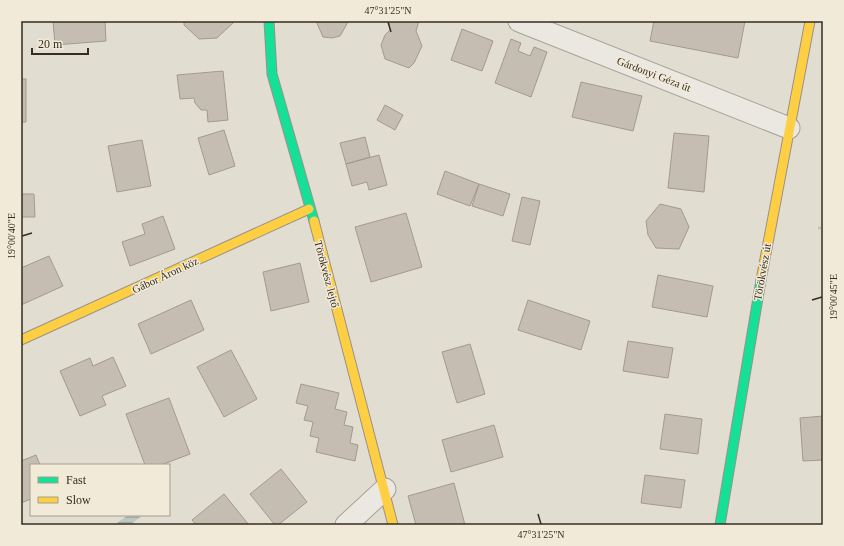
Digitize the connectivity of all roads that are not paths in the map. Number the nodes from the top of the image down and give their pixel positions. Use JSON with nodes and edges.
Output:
{"nodes":[{"id":1,"x":269,"y":21,"type":"edge"},
{"id":2,"x":520,"y":21,"type":"edge"},
{"id":3,"x":810,"y":21,"type":"edge"},
{"id":4,"x":789,"y":128,"type":"junction"},
{"id":5,"x":309,"y":209,"type":"junction"},
{"id":6,"x":21,"y":340,"type":"edge"},
{"id":7,"x":385,"y":489,"type":"junction"},
{"id":8,"x":346,"y":525,"type":"edge"},
{"id":9,"x":393,"y":525,"type":"edge"},
{"id":10,"x":720,"y":525,"type":"edge"}],
"edges":[{"from":1,"to":5,"type":"street","name":"Törökvész lejtő"},
{"from":2,"to":4,"type":"street","name":"Gárdonyi Géza út"},
{"from":3,"to":4,"type":"street","name":"Törökvész út"},
{"from":4,"to":10,"type":"street","name":"Törökvész út"},
{"from":5,"to":6,"type":"street","name":"Gábor Áron köz"},
{"from":5,"to":7,"type":"street","name":"Törökvész lejtő"},
{"from":7,"to":8,"type":"street"},
{"from":7,"to":9,"type":"street","name":"Törökvész lejtő"}]}
